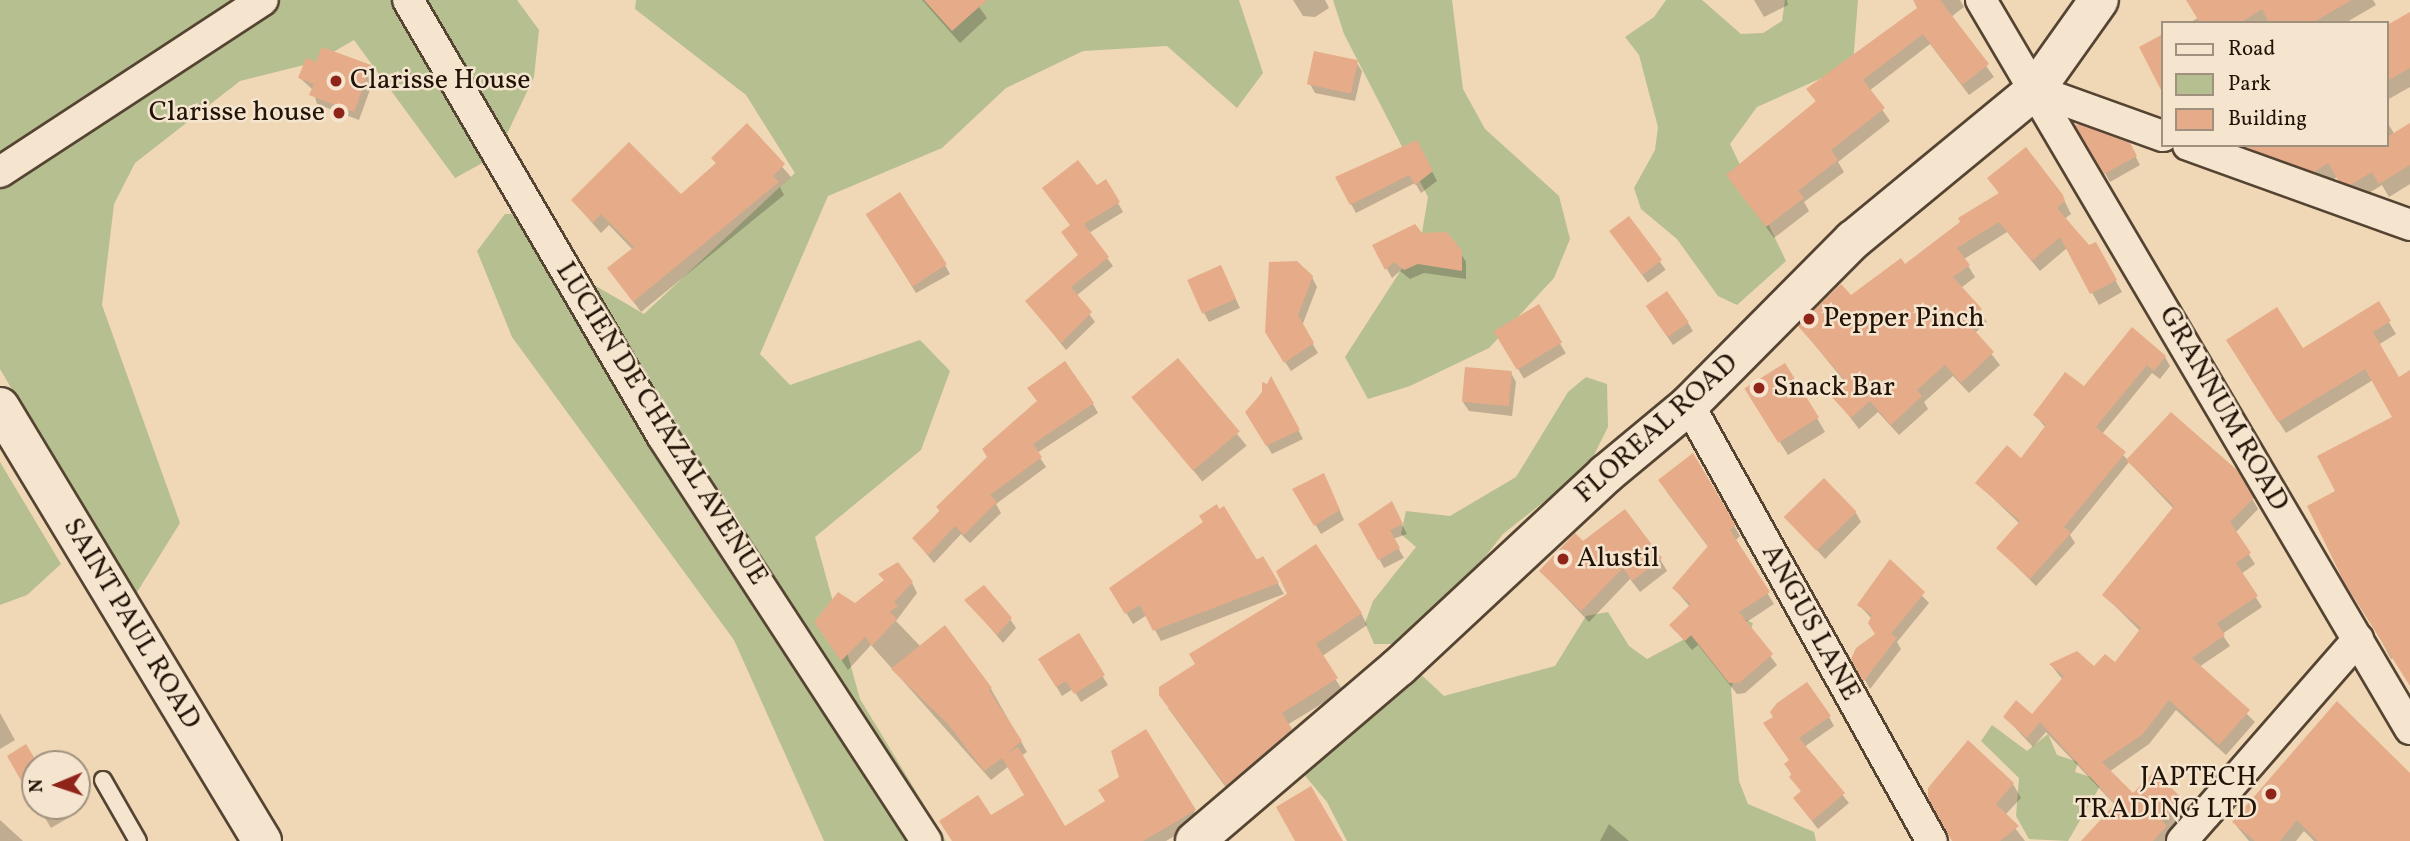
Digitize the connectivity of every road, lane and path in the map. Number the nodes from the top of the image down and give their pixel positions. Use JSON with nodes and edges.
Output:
{"nodes":[{"id":1,"x":263,"y":0,"type":"edge"},
{"id":2,"x":408,"y":0,"type":"edge"},
{"id":3,"x":1981,"y":0,"type":"edge"},
{"id":4,"x":2099,"y":0,"type":"edge"},
{"id":5,"x":2035,"y":90,"type":"junction"},
{"id":6,"x":2162,"y":136,"type":"edge"},
{"id":7,"x":2194,"y":147,"type":"edge"},
{"id":8,"x":0,"y":172,"type":"edge"},
{"id":9,"x":2410,"y":225,"type":"edge"},
{"id":10,"x":1689,"y":405,"type":"junction"},
{"id":11,"x":0,"y":407,"type":"edge"},
{"id":12,"x":2358,"y":639,"type":"junction"},
{"id":13,"x":2410,"y":729,"type":"edge"},
{"id":14,"x":103,"y":780,"type":"dead end"},
{"id":15,"x":138,"y":841,"type":"edge"},
{"id":16,"x":262,"y":841,"type":"edge"},
{"id":17,"x":926,"y":841,"type":"edge"},
{"id":18,"x":1195,"y":841,"type":"edge"},
{"id":19,"x":1932,"y":841,"type":"edge"},
{"id":20,"x":2182,"y":841,"type":"edge"}],
"edges":[{"from":1,"to":8,"type":"street"},
{"from":2,"to":17,"type":"street","name":"LUCIEN DE CHAZAL AVENUE"},
{"from":3,"to":5,"type":"street","name":"GRANNUM ROAD"},
{"from":4,"to":5,"type":"main road","name":"FLOREAL ROAD"},
{"from":5,"to":6,"type":"street"},
{"from":5,"to":10,"type":"main road","name":"FLOREAL ROAD"},
{"from":5,"to":12,"type":"street","name":"GRANNUM ROAD"},
{"from":7,"to":9,"type":"street"},
{"from":10,"to":18,"type":"main road","name":"FLOREAL ROAD"},
{"from":10,"to":19,"type":"street","name":"ANGUS LANE"},
{"from":11,"to":16,"type":"main road","name":"SAINT PAUL ROAD"},
{"from":12,"to":13,"type":"street","name":"GRANNUM ROAD"},
{"from":12,"to":20,"type":"street"},
{"from":14,"to":15,"type":"lane"}]}
